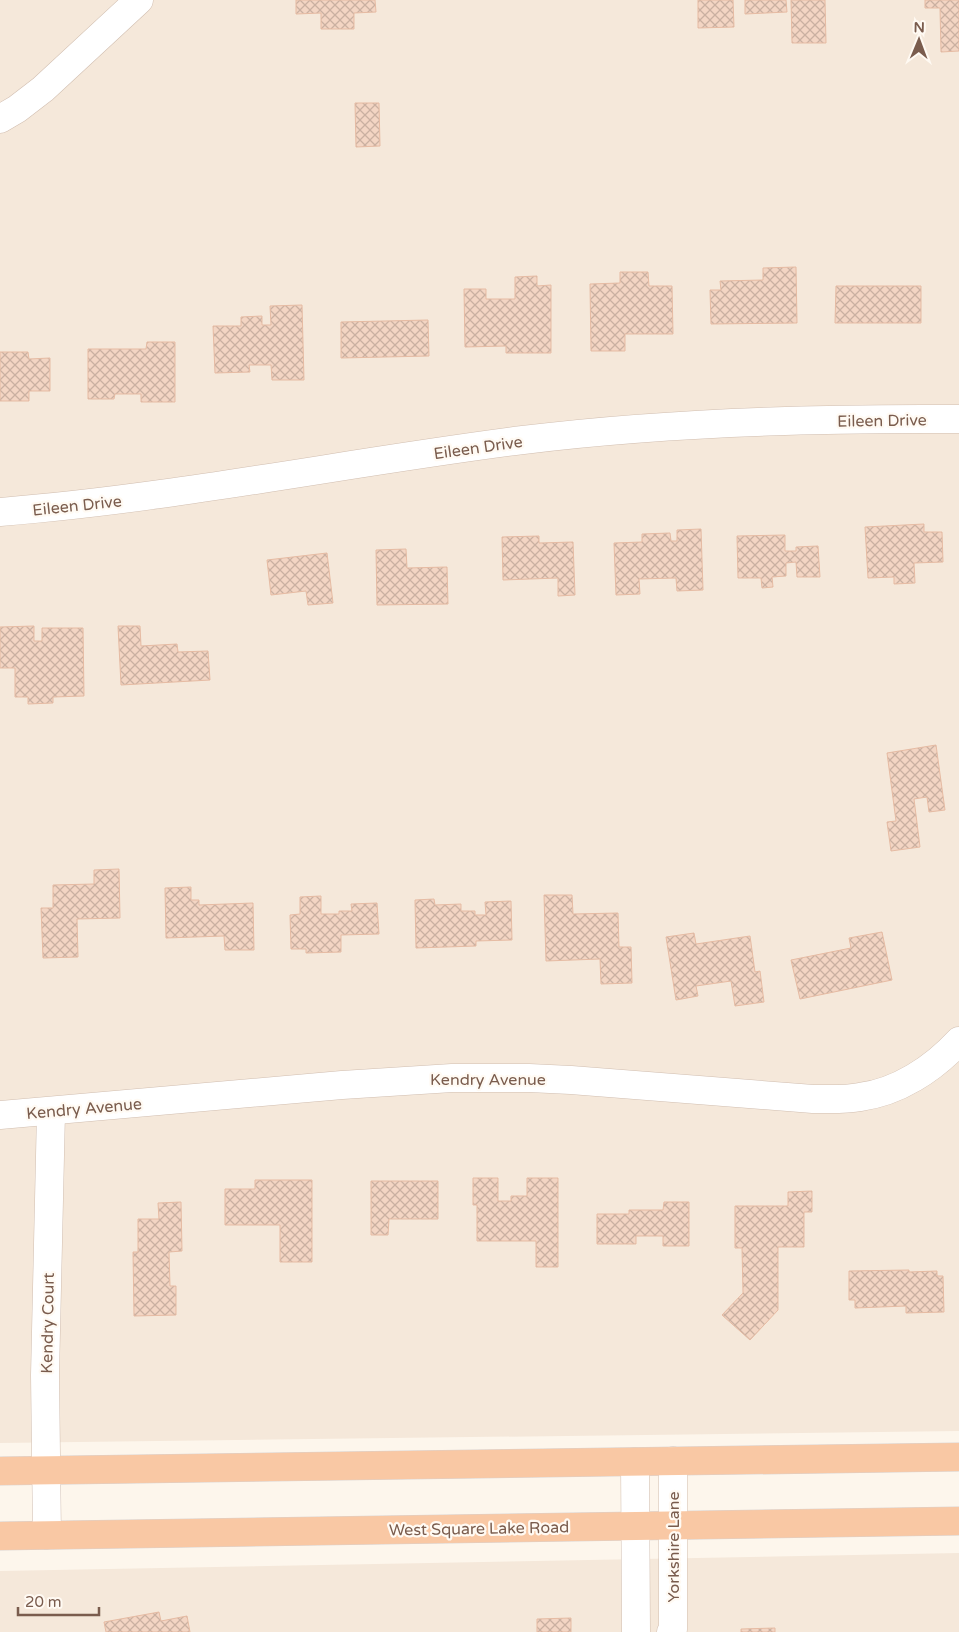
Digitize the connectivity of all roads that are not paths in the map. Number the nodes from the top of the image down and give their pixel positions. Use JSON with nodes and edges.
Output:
{"nodes":[{"id":1,"x":139,"y":0,"type":"edge"},
{"id":2,"x":0,"y":118,"type":"edge"},
{"id":3,"x":959,"y":419,"type":"edge"},
{"id":4,"x":0,"y":512,"type":"edge"},
{"id":5,"x":959,"y":1041,"type":"edge"},
{"id":6,"x":51,"y":1112,"type":"junction"},
{"id":7,"x":0,"y":1115,"type":"edge"},
{"id":8,"x":959,"y":1457,"type":"edge"},
{"id":9,"x":674,"y":1461,"type":"junction"},
{"id":10,"x":635,"y":1462,"type":"junction"},
{"id":11,"x":46,"y":1470,"type":"junction"},
{"id":12,"x":0,"y":1471,"type":"edge"},
{"id":13,"x":959,"y":1521,"type":"edge"},
{"id":14,"x":635,"y":1525,"type":"junction"},
{"id":15,"x":673,"y":1525,"type":"junction"},
{"id":16,"x":46,"y":1535,"type":"junction"},
{"id":17,"x":0,"y":1536,"type":"edge"},
{"id":18,"x":636,"y":1632,"type":"edge"},
{"id":19,"x":671,"y":1632,"type":"edge"}],
"edges":[{"from":1,"to":2,"type":"street"},
{"from":3,"to":4,"type":"street","name":"Eileen Drive"},
{"from":5,"to":6,"type":"street","name":"Kendry Avenue"},
{"from":6,"to":7,"type":"street","name":"Kendry Avenue"},
{"from":6,"to":11,"type":"street","name":"Kendry Court"},
{"from":8,"to":9,"type":"highway"},
{"from":9,"to":10,"type":"highway"},
{"from":9,"to":15,"type":"street","name":"Yorkshire Lane"},
{"from":10,"to":11,"type":"highway"},
{"from":10,"to":14,"type":"street"},
{"from":11,"to":12,"type":"highway"},
{"from":11,"to":16,"type":"street","name":"Kendry Court"},
{"from":13,"to":15,"type":"highway","name":"West Square Lake Road"},
{"from":14,"to":15,"type":"highway","name":"West Square Lake Road"},
{"from":14,"to":16,"type":"highway","name":"West Square Lake Road"},
{"from":14,"to":18,"type":"street"},
{"from":15,"to":19,"type":"street","name":"Yorkshire Lane"},
{"from":16,"to":17,"type":"highway","name":"West Square Lake Road"}]}
